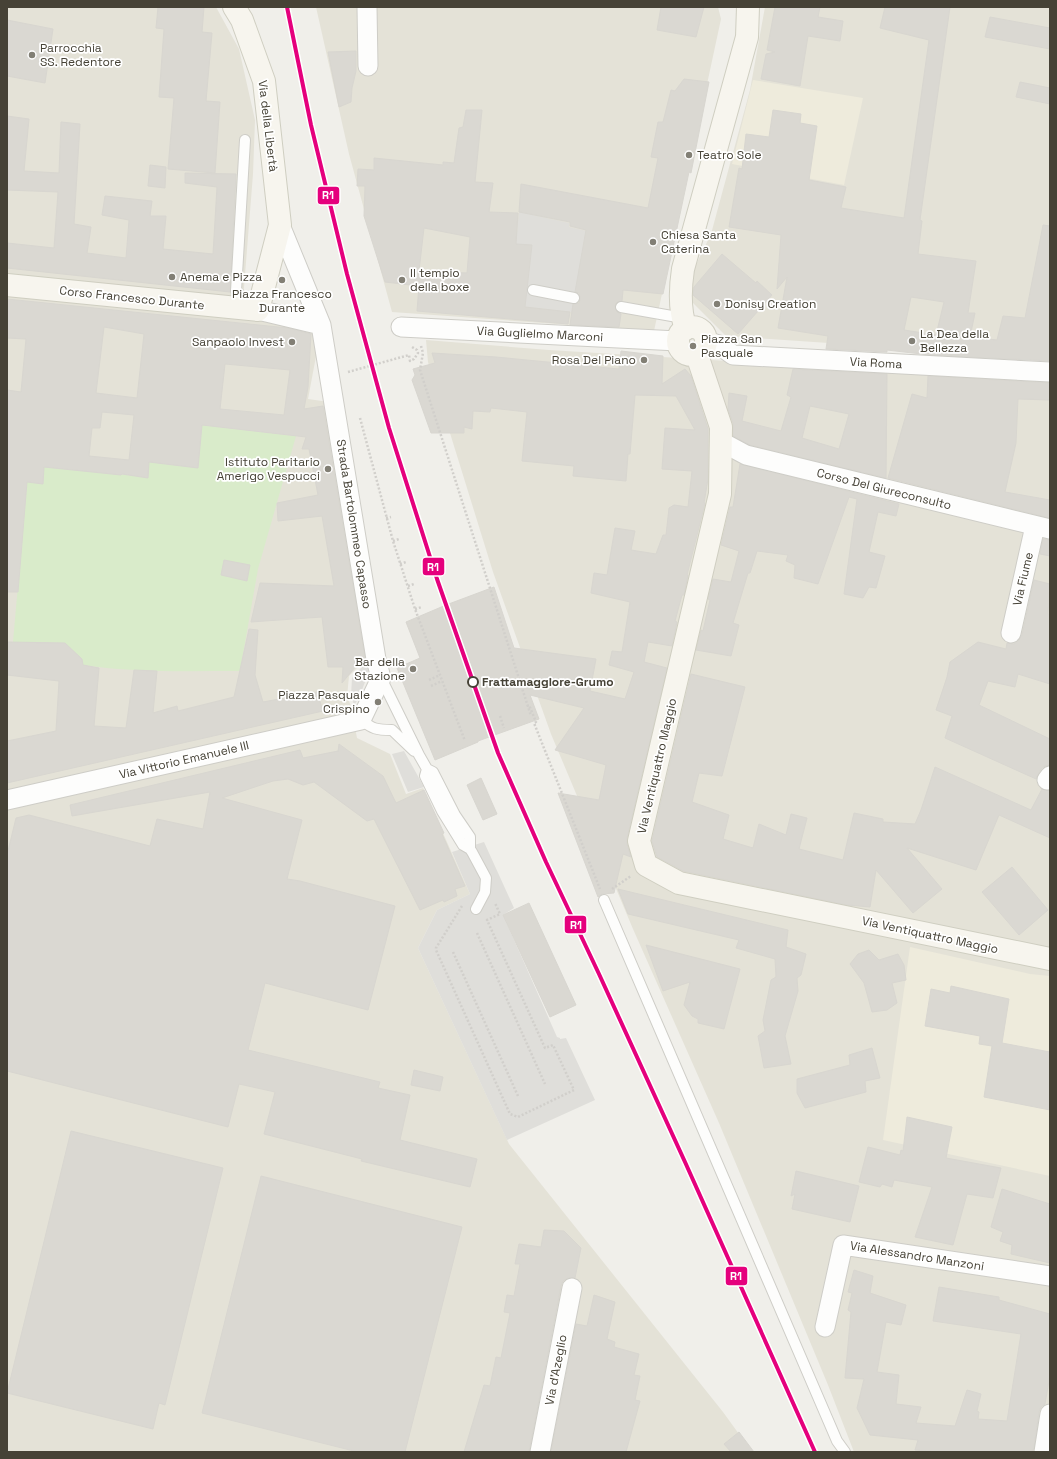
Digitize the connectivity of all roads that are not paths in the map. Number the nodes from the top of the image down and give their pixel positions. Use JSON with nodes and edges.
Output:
{"nodes":[{"id":1,"x":234,"y":7,"type":"edge"},
{"id":2,"x":367,"y":7,"type":"edge"},
{"id":3,"x":734,"y":7,"type":"edge"},
{"id":4,"x":748,"y":7,"type":"edge"},
{"id":5,"x":746,"y":36,"type":"junction"},
{"id":6,"x":368,"y":66,"type":"dead end"},
{"id":7,"x":245,"y":140,"type":"dead end"},
{"id":8,"x":280,"y":226,"type":"junction"},
{"id":9,"x":7,"y":285,"type":"edge"},
{"id":10,"x":533,"y":290,"type":"dead end"},
{"id":11,"x":574,"y":298,"type":"dead end"},
{"id":12,"x":621,"y":307,"type":"dead end"},
{"id":13,"x":258,"y":310,"type":"junction"},
{"id":14,"x":321,"y":325,"type":"junction"},
{"id":15,"x":401,"y":327,"type":"dead end"},
{"id":16,"x":682,"y":329,"type":"junction"},
{"id":17,"x":702,"y":348,"type":"junction"},
{"id":18,"x":1050,"y":372,"type":"edge"},
{"id":19,"x":720,"y":442,"type":"junction"},
{"id":20,"x":1043,"y":527,"type":"edge"},
{"id":21,"x":1011,"y":633,"type":"dead end"},
{"id":22,"x":380,"y":678,"type":"junction"},
{"id":23,"x":361,"y":720,"type":"junction"},
{"id":24,"x":419,"y":755,"type":"junction"},
{"id":25,"x":7,"y":800,"type":"edge"},
{"id":26,"x":603,"y":897,"type":"road end"},
{"id":27,"x":476,"y":909,"type":"dead end"},
{"id":28,"x":1050,"y":959,"type":"edge"},
{"id":29,"x":1050,"y":1276,"type":"edge"},
{"id":30,"x":572,"y":1288,"type":"dead end"},
{"id":31,"x":825,"y":1327,"type":"dead end"},
{"id":32,"x":1050,"y":1414,"type":"edge"},
{"id":33,"x":540,"y":1452,"type":"edge"},
{"id":34,"x":845,"y":1452,"type":"edge"},
{"id":35,"x":1044,"y":1452,"type":"edge"}],
"edges":[{"from":1,"to":8,"type":"street","name":"Via della Libertà"},
{"from":2,"to":6,"type":"street"},
{"from":3,"to":5,"type":"street"},
{"from":4,"to":5,"type":"street"},
{"from":5,"to":16,"type":"street"},
{"from":7,"to":13,"type":"lane"},
{"from":8,"to":13,"type":"street"},
{"from":8,"to":14,"type":"street"},
{"from":9,"to":13,"type":"street","name":"Corso Francesco Durante"},
{"from":10,"to":11,"type":"lane"},
{"from":12,"to":16,"type":"lane"},
{"from":13,"to":14,"type":"street"},
{"from":14,"to":22,"type":"street","name":"Strada Bartolommeo Capasso"},
{"from":15,"to":16,"type":"street","name":"Via Guglielmo Marconi"},
{"from":16,"to":17,"type":"street"},
{"from":17,"to":18,"type":"street","name":"Via Roma"},
{"from":17,"to":19,"type":"street","name":"Via Ventiquattro Maggio"},
{"from":19,"to":20,"type":"street","name":"Corso Del Giureconsulto"},
{"from":19,"to":28,"type":"street","name":"Via Ventiquattro Maggio"},
{"from":20,"to":21,"type":"street","name":"Via Fiume"},
{"from":22,"to":23,"type":"street"},
{"from":22,"to":24,"type":"lane"},
{"from":23,"to":24,"type":"lane"},
{"from":23,"to":25,"type":"street","name":"Via Vittorio Emanuele III"},
{"from":24,"to":27,"type":"lane"},
{"from":26,"to":34,"type":"lane"},
{"from":29,"to":31,"type":"street","name":"Via Alessandro Manzoni"},
{"from":30,"to":33,"type":"street","name":"Via d'Azeglio"},
{"from":32,"to":35,"type":"street"}]}
